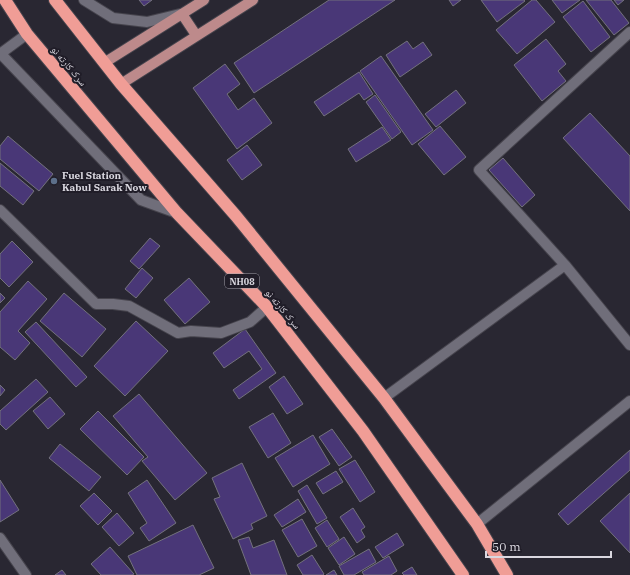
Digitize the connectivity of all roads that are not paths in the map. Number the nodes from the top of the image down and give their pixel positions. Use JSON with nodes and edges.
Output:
{"nodes":[{"id":1,"x":5,"y":0,"type":"edge"},
{"id":2,"x":55,"y":0,"type":"edge"},
{"id":3,"x":84,"y":0,"type":"edge"},
{"id":4,"x":204,"y":0,"type":"edge"},
{"id":5,"x":253,"y":0,"type":"edge"},
{"id":6,"x":182,"y":14,"type":"junction"},
{"id":7,"x":630,"y":32,"type":"edge"},
{"id":8,"x":27,"y":34,"type":"junction"},
{"id":9,"x":196,"y":35,"type":"junction"},
{"id":10,"x":0,"y":54,"type":"edge"},
{"id":11,"x":104,"y":63,"type":"junction"},
{"id":12,"x":121,"y":84,"type":"junction"},
{"id":13,"x":0,"y":210,"type":"edge"},
{"id":14,"x":177,"y":213,"type":"junction"},
{"id":15,"x":565,"y":265,"type":"junction"},
{"id":16,"x":267,"y":308,"type":"junction"},
{"id":17,"x":630,"y":345,"type":"edge"},
{"id":18,"x":384,"y":398,"type":"junction"},
{"id":19,"x":630,"y":401,"type":"edge"},
{"id":20,"x":477,"y":524,"type":"junction"},
{"id":21,"x":0,"y":538,"type":"edge"},
{"id":22,"x":26,"y":575,"type":"edge"},
{"id":23,"x":463,"y":575,"type":"edge"},
{"id":24,"x":507,"y":575,"type":"edge"}],
"edges":[{"from":1,"to":8,"type":"highway","name":"سرک کارته نو","number":"NH08"},
{"from":2,"to":11,"type":"highway"},
{"from":3,"to":6,"type":"street"},
{"from":4,"to":6,"type":"main road"},
{"from":5,"to":9,"type":"main road"},
{"from":6,"to":9,"type":"main road"},
{"from":6,"to":11,"type":"main road"},
{"from":7,"to":15,"type":"street"},
{"from":8,"to":10,"type":"street"},
{"from":8,"to":14,"type":"highway","name":"سرک کارته نو","number":"NH08"},
{"from":9,"to":12,"type":"main road"},
{"from":10,"to":14,"type":"street"},
{"from":11,"to":12,"type":"highway"},
{"from":12,"to":18,"type":"highway"},
{"from":13,"to":16,"type":"street"},
{"from":14,"to":16,"type":"highway","name":"سرک کارته نو","number":"NH08"},
{"from":15,"to":17,"type":"street"},
{"from":15,"to":18,"type":"street"},
{"from":16,"to":23,"type":"highway","name":"سرک کارته نو","number":"NH08"},
{"from":18,"to":20,"type":"highway"},
{"from":19,"to":20,"type":"street"},
{"from":20,"to":24,"type":"highway"},
{"from":21,"to":22,"type":"street"}]}
